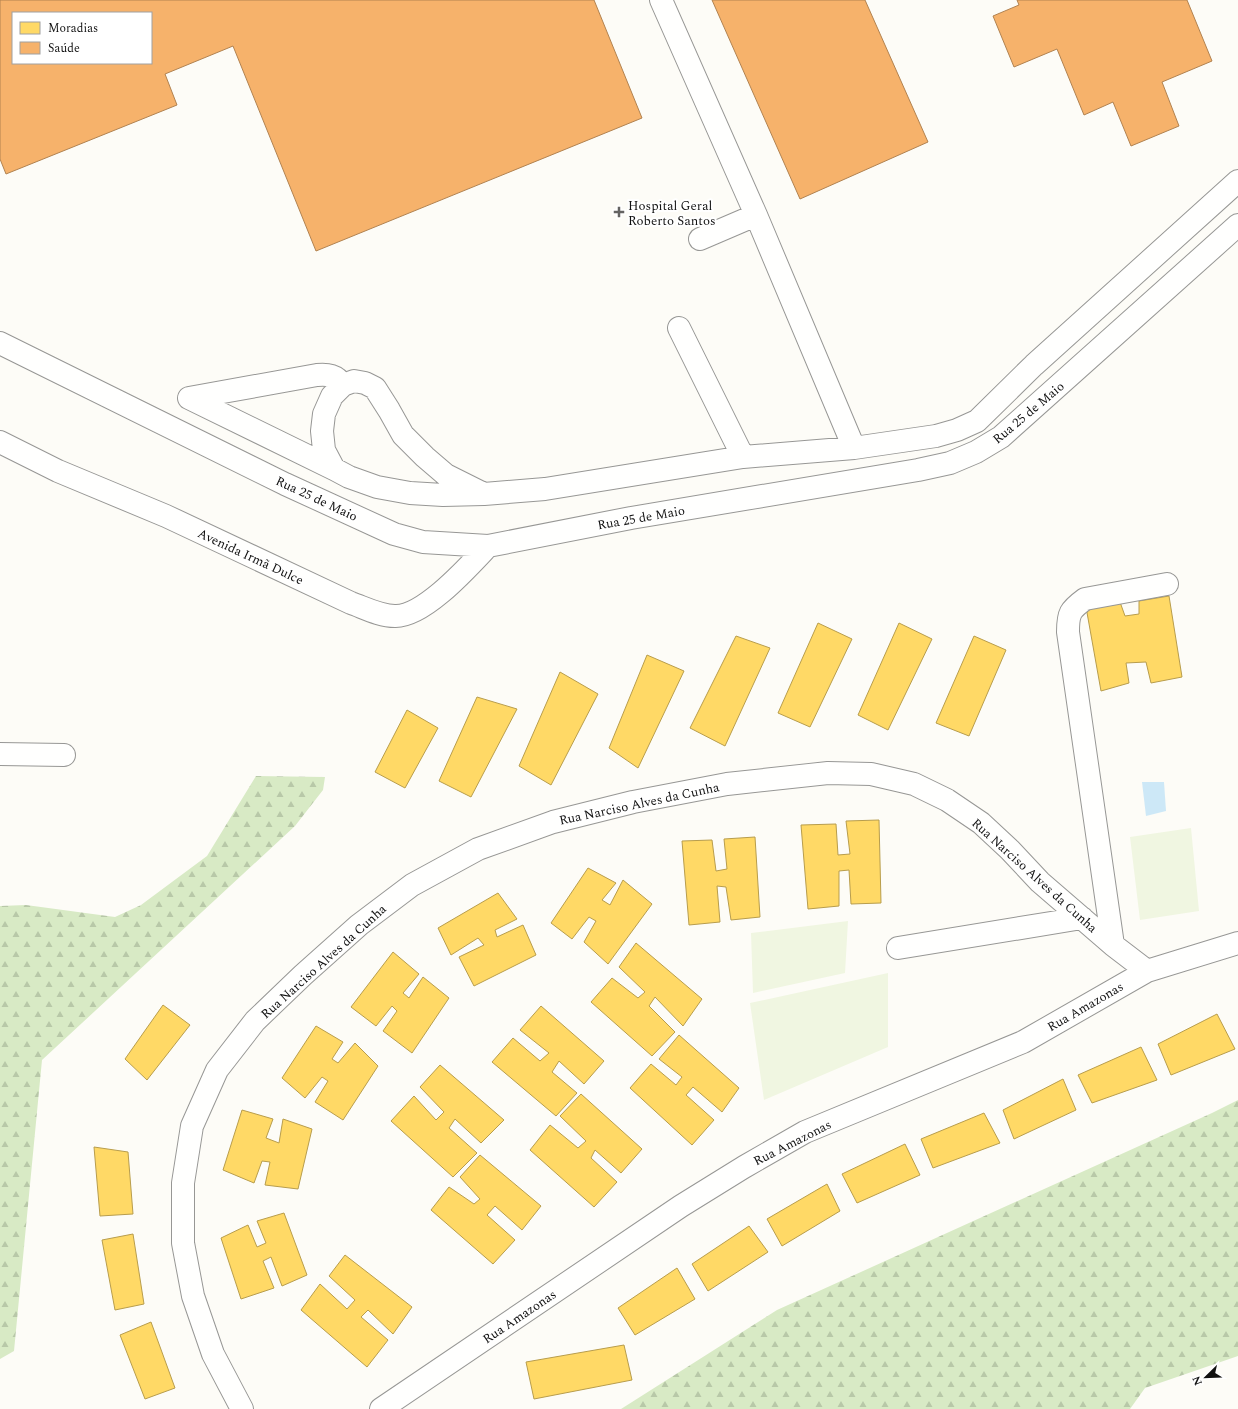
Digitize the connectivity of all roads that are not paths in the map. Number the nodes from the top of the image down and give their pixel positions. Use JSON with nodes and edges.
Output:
{"nodes":[{"id":1,"x":661,"y":0,"type":"edge"},
{"id":2,"x":1238,"y":180,"type":"edge"},
{"id":3,"x":756,"y":215,"type":"junction"},
{"id":4,"x":1238,"y":226,"type":"edge"},
{"id":5,"x":700,"y":239,"type":"dead end"},
{"id":6,"x":679,"y":328,"type":"dead end"},
{"id":7,"x":0,"y":343,"type":"edge"},
{"id":8,"x":343,"y":385,"type":"junction"},
{"id":9,"x":0,"y":442,"type":"edge"},
{"id":10,"x":854,"y":448,"type":"junction"},
{"id":11,"x":743,"y":457,"type":"junction"},
{"id":12,"x":334,"y":469,"type":"junction"},
{"id":13,"x":484,"y":494,"type":"junction"},
{"id":14,"x":488,"y":546,"type":"junction"},
{"id":15,"x":1167,"y":584,"type":"dead end"},
{"id":16,"x":0,"y":754,"type":"edge"},
{"id":17,"x":64,"y":755,"type":"dead end"},
{"id":18,"x":1082,"y":918,"type":"junction"},
{"id":19,"x":1238,"y":943,"type":"edge"},
{"id":20,"x":1113,"y":945,"type":"junction"},
{"id":21,"x":898,"y":948,"type":"dead end"},
{"id":22,"x":1147,"y":972,"type":"junction"},
{"id":23,"x":243,"y":1409,"type":"edge"},
{"id":24,"x":381,"y":1409,"type":"edge"}],
"edges":[{"from":1,"to":3,"type":"street"},
{"from":2,"to":10,"type":"street"},
{"from":3,"to":5,"type":"street"},
{"from":3,"to":10,"type":"street"},
{"from":4,"to":14,"type":"street","name":"Rua 25 de Maio"},
{"from":6,"to":11,"type":"street"},
{"from":7,"to":14,"type":"street","name":"Rua 25 de Maio"},
{"from":8,"to":12,"type":"street"},
{"from":8,"to":12,"type":"street"},
{"from":8,"to":13,"type":"street"},
{"from":9,"to":14,"type":"street","name":"Avenida Irmã Dulce"},
{"from":10,"to":11,"type":"street"},
{"from":11,"to":13,"type":"street"},
{"from":12,"to":13,"type":"street"},
{"from":15,"to":20,"type":"street"},
{"from":16,"to":17,"type":"street"},
{"from":18,"to":20,"type":"street","name":"Rua Narciso Alves da Cunha"},
{"from":18,"to":21,"type":"street"},
{"from":18,"to":23,"type":"street","name":"Rua Narciso Alves da Cunha"},
{"from":19,"to":22,"type":"street","name":"Rua Amazonas"},
{"from":20,"to":22,"type":"street","name":"Rua Narciso Alves da Cunha"},
{"from":22,"to":24,"type":"street","name":"Rua Amazonas"}]}
